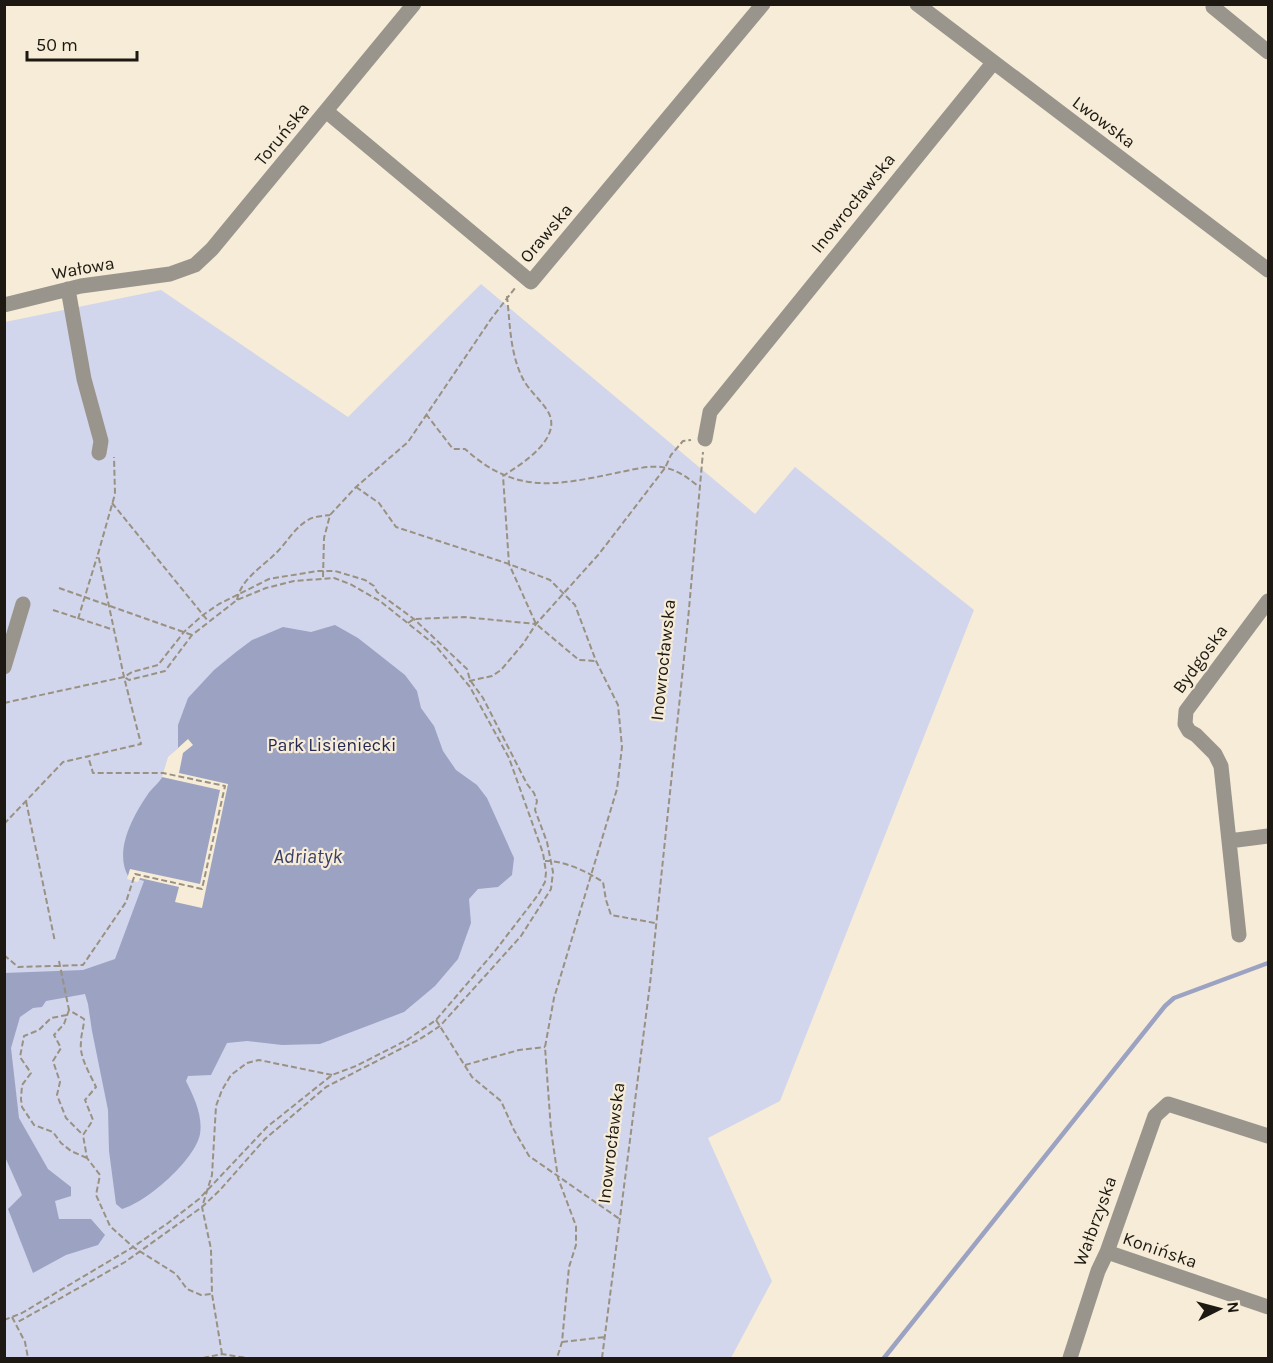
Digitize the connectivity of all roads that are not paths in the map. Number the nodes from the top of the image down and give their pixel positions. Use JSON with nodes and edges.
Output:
{"nodes":[{"id":1,"x":414,"y":4,"type":"edge"},
{"id":2,"x":763,"y":4,"type":"edge"},
{"id":3,"x":917,"y":4,"type":"edge"},
{"id":4,"x":1213,"y":7,"type":"dead end"},
{"id":5,"x":1269,"y":52,"type":"edge"},
{"id":6,"x":993,"y":63,"type":"junction"},
{"id":7,"x":326,"y":111,"type":"junction"},
{"id":8,"x":1269,"y":270,"type":"edge"},
{"id":9,"x":170,"y":274,"type":"joint"},
{"id":10,"x":68,"y":289,"type":"junction"},
{"id":11,"x":4,"y":304,"type":"edge"},
{"id":12,"x":705,"y":439,"type":"road end"},
{"id":13,"x":106,"y":452,"type":"road end"},
{"id":14,"x":1269,"y":601,"type":"edge"},
{"id":15,"x":23,"y":604,"type":"dead end"},
{"id":16,"x":4,"y":667,"type":"edge"},
{"id":17,"x":1269,"y":836,"type":"edge"},
{"id":18,"x":1229,"y":841,"type":"junction"},
{"id":19,"x":1239,"y":935,"type":"dead end"},
{"id":20,"x":1269,"y":1136,"type":"edge"},
{"id":21,"x":1107,"y":1252,"type":"junction"},
{"id":22,"x":1269,"y":1306,"type":"edge"},
{"id":23,"x":1070,"y":1359,"type":"edge"}],
"edges":[{"from":1,"to":7,"type":"street","name":"Toruńska"},
{"from":2,"to":7,"type":"street","name":"Orawska"},
{"from":3,"to":6,"type":"street","name":"Lwowska"},
{"from":4,"to":5,"type":"street"},
{"from":6,"to":8,"type":"street","name":"Lwowska"},
{"from":6,"to":12,"type":"street","name":"Inowrocławska"},
{"from":7,"to":9,"type":"street","name":"Toruńska"},
{"from":9,"to":10,"type":"street","name":"Wałowa"},
{"from":10,"to":11,"type":"street","name":"Wałowa"},
{"from":10,"to":13,"type":"street"},
{"from":14,"to":18,"type":"street","name":"Bydgoska"},
{"from":15,"to":16,"type":"street"},
{"from":17,"to":18,"type":"street"},
{"from":18,"to":19,"type":"street","name":"Bydgoska"},
{"from":20,"to":21,"type":"street","name":"Wałbrzyska"},
{"from":21,"to":22,"type":"street","name":"Konińska"},
{"from":21,"to":23,"type":"street","name":"Wałbrzyska"}]}
